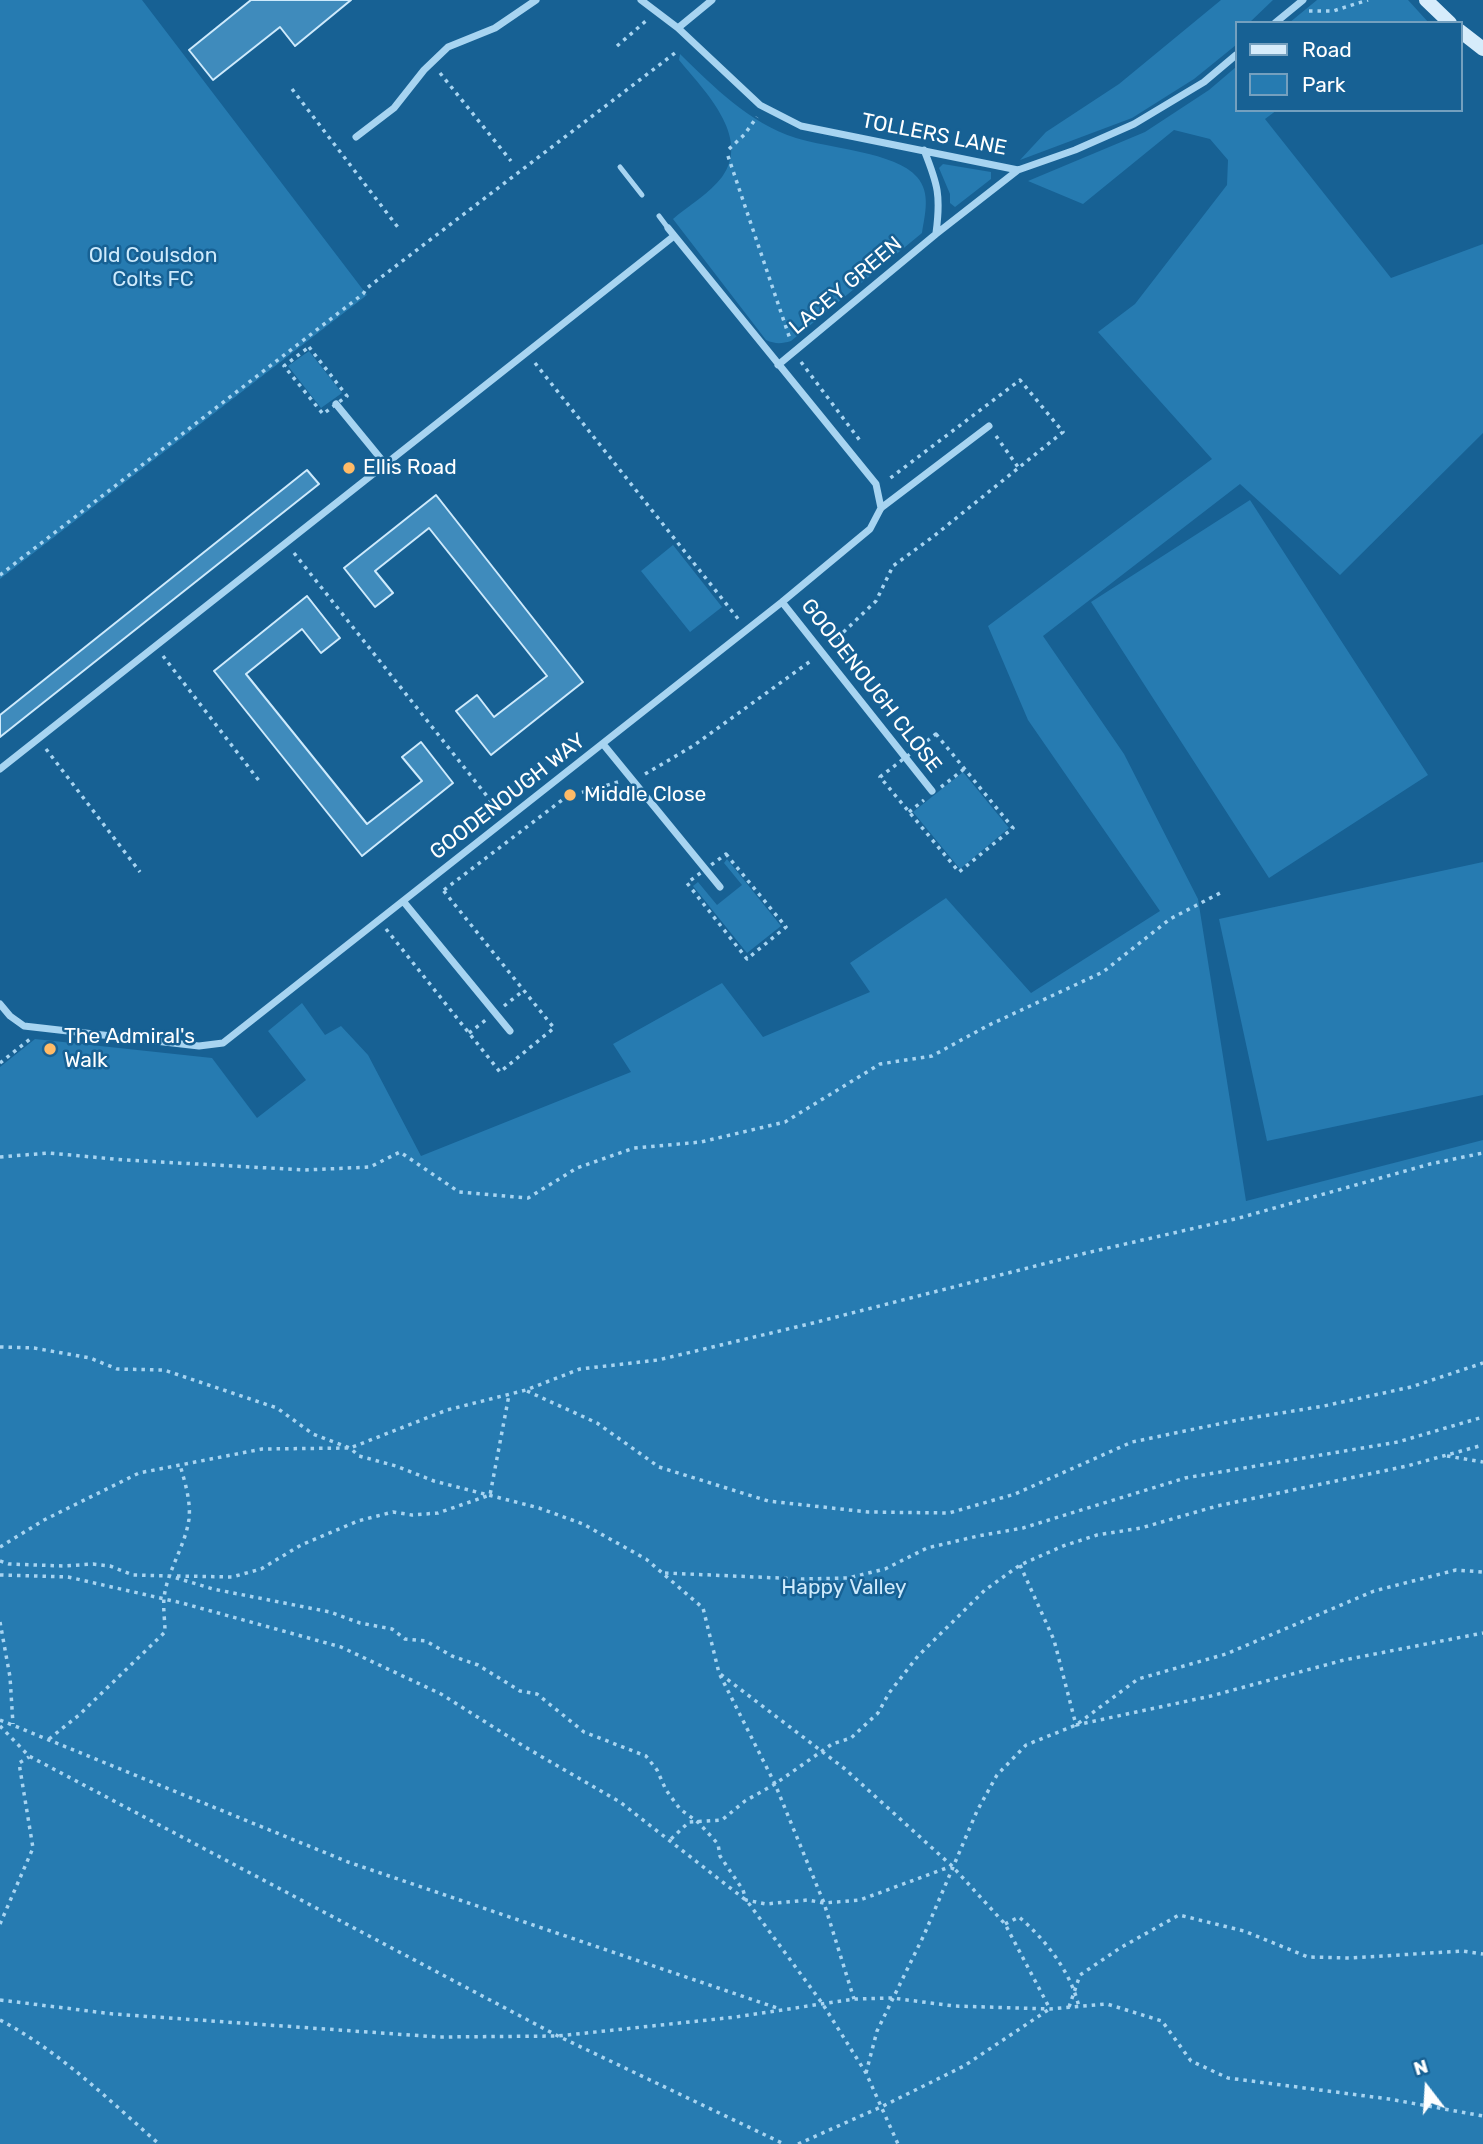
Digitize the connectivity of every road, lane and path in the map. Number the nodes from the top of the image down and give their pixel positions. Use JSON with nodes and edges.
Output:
{"nodes":[{"id":1,"x":536,"y":0,"type":"edge"},
{"id":2,"x":641,"y":0,"type":"edge"},
{"id":3,"x":712,"y":0,"type":"edge"},
{"id":4,"x":1368,"y":0,"type":"edge"},
{"id":5,"x":1426,"y":0,"type":"edge"},
{"id":6,"x":1300,"y":2,"type":"edge"},
{"id":7,"x":657,"y":12,"type":"junction"},
{"id":8,"x":1277,"y":21,"type":"edge"},
{"id":9,"x":1448,"y":21,"type":"edge"},
{"id":10,"x":678,"y":28,"type":"junction"},
{"id":11,"x":1462,"y":33,"type":"edge"},
{"id":12,"x":617,"y":46,"type":"dead end"},
{"id":13,"x":1483,"y":49,"type":"edge"},
{"id":14,"x":675,"y":53,"type":"dead end"},
{"id":15,"x":1234,"y":57,"type":"edge"},
{"id":16,"x":432,"y":62,"type":"junction"},
{"id":17,"x":292,"y":89,"type":"dead end"},
{"id":18,"x":764,"y":107,"type":"junction"},
{"id":19,"x":356,"y":136,"type":"dead end"},
{"id":20,"x":729,"y":149,"type":"dead end"},
{"id":21,"x":924,"y":150,"type":"junction"},
{"id":22,"x":728,"y":156,"type":"dead end"},
{"id":23,"x":511,"y":161,"type":"dead end"},
{"id":24,"x":620,"y":167,"type":"dead end"},
{"id":25,"x":1018,"y":170,"type":"junction"},
{"id":26,"x":642,"y":195,"type":"dead end"},
{"id":27,"x":659,"y":216,"type":"dead end"},
{"id":28,"x":668,"y":228,"type":"joint"},
{"id":29,"x":400,"y":230,"type":"dead end"},
{"id":30,"x":936,"y":234,"type":"junction"},
{"id":31,"x":674,"y":236,"type":"junction"},
{"id":32,"x":291,"y":349,"type":"junction"},
{"id":33,"x":795,"y":352,"type":"junction"},
{"id":34,"x":527,"y":353,"type":"junction"},
{"id":35,"x":297,"y":356,"type":"junction"},
{"id":36,"x":778,"y":365,"type":"junction"},
{"id":37,"x":347,"y":396,"type":"dead end"},
{"id":38,"x":336,"y":404,"type":"joint"},
{"id":39,"x":978,"y":412,"type":"dead end"},
{"id":40,"x":989,"y":426,"type":"junction"},
{"id":41,"x":865,"y":447,"type":"dead end"},
{"id":42,"x":386,"y":465,"type":"junction"},
{"id":43,"x":1018,"y":468,"type":"dead end"},
{"id":44,"x":889,"y":479,"type":"dead end"},
{"id":45,"x":900,"y":492,"type":"junction"},
{"id":46,"x":881,"y":508,"type":"junction"},
{"id":47,"x":286,"y":543,"type":"junction"},
{"id":48,"x":0,"y":575,"type":"edge"},
{"id":49,"x":782,"y":602,"type":"junction"},
{"id":50,"x":747,"y":630,"type":"junction"},
{"id":51,"x":156,"y":646,"type":"junction"},
{"id":52,"x":39,"y":739,"type":"junction"},
{"id":53,"x":603,"y":744,"type":"junction"},
{"id":54,"x":905,"y":758,"type":"junction"},
{"id":55,"x":0,"y":769,"type":"edge"},
{"id":56,"x":260,"y":782,"type":"dead end"},
{"id":57,"x":932,"y":791,"type":"dead end"},
{"id":58,"x":506,"y":820,"type":"junction"},
{"id":59,"x":706,"y":869,"type":"junction"},
{"id":60,"x":141,"y":872,"type":"dead end"},
{"id":61,"x":720,"y":887,"type":"dead end"},
{"id":62,"x":1222,"y":892,"type":"dead end"},
{"id":63,"x":403,"y":901,"type":"junction"},
{"id":64,"x":0,"y":1004,"type":"edge"},
{"id":65,"x":43,"y":1029,"type":"junction"},
{"id":66,"x":510,"y":1031,"type":"dead end"},
{"id":67,"x":0,"y":1063,"type":"edge"},
{"id":68,"x":1483,"y":1153,"type":"edge"},
{"id":69,"x":0,"y":1157,"type":"edge"},
{"id":70,"x":0,"y":1347,"type":"edge"},
{"id":71,"x":1483,"y":1363,"type":"edge"},
{"id":72,"x":526,"y":1390,"type":"junction"},
{"id":73,"x":509,"y":1395,"type":"junction"},
{"id":74,"x":1483,"y":1417,"type":"edge"},
{"id":75,"x":1483,"y":1445,"type":"edge"},
{"id":76,"x":350,"y":1448,"type":"junction"},
{"id":77,"x":1444,"y":1456,"type":"junction"},
{"id":78,"x":1483,"y":1462,"type":"edge"},
{"id":79,"x":180,"y":1465,"type":"junction"},
{"id":80,"x":490,"y":1495,"type":"junction"},
{"id":81,"x":0,"y":1547,"type":"edge"},
{"id":82,"x":0,"y":1561,"type":"edge"},
{"id":83,"x":1020,"y":1565,"type":"junction"},
{"id":84,"x":1483,"y":1572,"type":"edge"},
{"id":85,"x":665,"y":1573,"type":"junction"},
{"id":86,"x":0,"y":1575,"type":"edge"},
{"id":87,"x":170,"y":1576,"type":"junction"},
{"id":88,"x":164,"y":1599,"type":"junction"},
{"id":89,"x":0,"y":1622,"type":"edge"},
{"id":90,"x":1483,"y":1633,"type":"edge"},
{"id":91,"x":719,"y":1673,"type":"junction"},
{"id":92,"x":0,"y":1720,"type":"edge"},
{"id":93,"x":13,"y":1725,"type":"junction"},
{"id":94,"x":1076,"y":1725,"type":"junction"},
{"id":95,"x":0,"y":1726,"type":"edge"},
{"id":96,"x":49,"y":1740,"type":"junction"},
{"id":97,"x":821,"y":1753,"type":"junction"},
{"id":98,"x":29,"y":1756,"type":"junction"},
{"id":99,"x":775,"y":1784,"type":"junction"},
{"id":100,"x":696,"y":1820,"type":"junction"},
{"id":101,"x":670,"y":1840,"type":"junction"},
{"id":102,"x":952,"y":1866,"type":"junction"},
{"id":103,"x":824,"y":1903,"type":"junction"},
{"id":104,"x":0,"y":1924,"type":"edge"},
{"id":105,"x":1005,"y":1924,"type":"junction"},
{"id":106,"x":1483,"y":1954,"type":"edge"},
{"id":107,"x":1075,"y":1989,"type":"junction"},
{"id":108,"x":892,"y":1998,"type":"junction"},
{"id":109,"x":854,"y":1999,"type":"junction"},
{"id":110,"x":0,"y":2000,"type":"edge"},
{"id":111,"x":822,"y":2003,"type":"junction"},
{"id":112,"x":1069,"y":2007,"type":"junction"},
{"id":113,"x":1079,"y":2007,"type":"junction"},
{"id":114,"x":1049,"y":2009,"type":"junction"},
{"id":115,"x":782,"y":2010,"type":"junction"},
{"id":116,"x":0,"y":2020,"type":"edge"},
{"id":117,"x":558,"y":2036,"type":"junction"},
{"id":118,"x":866,"y":2073,"type":"junction"},
{"id":119,"x":883,"y":2106,"type":"junction"},
{"id":120,"x":1483,"y":2116,"type":"edge"},
{"id":121,"x":159,"y":2144,"type":"edge"},
{"id":122,"x":784,"y":2144,"type":"edge"},
{"id":123,"x":798,"y":2144,"type":"edge"},
{"id":124,"x":898,"y":2144,"type":"edge"}],
"edges":[{"from":1,"to":16,"type":"street"},
{"from":2,"to":7,"type":"street","name":"TOLLERS LANE"},
{"from":3,"to":10,"type":"street"},
{"from":4,"to":6,"type":"path"},
{"from":5,"to":9,"type":"main road"},
{"from":6,"to":8,"type":"street"},
{"from":7,"to":10,"type":"street","name":"TOLLERS LANE"},
{"from":7,"to":12,"type":"path"},
{"from":10,"to":18,"type":"street","name":"TOLLERS LANE"},
{"from":11,"to":13,"type":"main road"},
{"from":14,"to":32,"type":"path"},
{"from":15,"to":25,"type":"street","name":"TOLLERS LANE"},
{"from":16,"to":19,"type":"street"},
{"from":16,"to":23,"type":"path"},
{"from":17,"to":29,"type":"path"},
{"from":18,"to":20,"type":"path"},
{"from":18,"to":21,"type":"street","name":"TOLLERS LANE"},
{"from":21,"to":25,"type":"street","name":"TOLLERS LANE"},
{"from":21,"to":30,"type":"street"},
{"from":22,"to":33,"type":"path"},
{"from":24,"to":26,"type":"lane"},
{"from":25,"to":30,"type":"street","name":"LACEY GREEN"},
{"from":27,"to":28,"type":"lane"},
{"from":28,"to":31,"type":"street"},
{"from":30,"to":33,"type":"street","name":"LACEY GREEN"},
{"from":31,"to":34,"type":"street"},
{"from":31,"to":36,"type":"street"},
{"from":32,"to":35,"type":"path"},
{"from":32,"to":48,"type":"path"},
{"from":33,"to":36,"type":"street","name":"LACEY GREEN"},
{"from":33,"to":41,"type":"path"},
{"from":34,"to":42,"type":"street"},
{"from":34,"to":50,"type":"path"},
{"from":35,"to":37,"type":"path"},
{"from":35,"to":38,"type":"path"},
{"from":36,"to":46,"type":"street"},
{"from":38,"to":42,"type":"street"},
{"from":39,"to":40,"type":"path"},
{"from":40,"to":43,"type":"path"},
{"from":40,"to":45,"type":"street","name":"GOODENOUGH WAY"},
{"from":42,"to":47,"type":"street"},
{"from":44,"to":45,"type":"path"},
{"from":45,"to":46,"type":"street","name":"GOODENOUGH WAY"},
{"from":46,"to":49,"type":"street","name":"GOODENOUGH WAY"},
{"from":47,"to":51,"type":"street"},
{"from":47,"to":58,"type":"path"},
{"from":49,"to":50,"type":"street","name":"GOODENOUGH WAY"},
{"from":49,"to":54,"type":"street","name":"GOODENOUGH CLOSE"},
{"from":50,"to":53,"type":"street","name":"GOODENOUGH WAY"},
{"from":51,"to":52,"type":"street"},
{"from":51,"to":56,"type":"path"},
{"from":52,"to":55,"type":"street"},
{"from":52,"to":60,"type":"path"},
{"from":53,"to":58,"type":"street","name":"GOODENOUGH WAY"},
{"from":53,"to":59,"type":"street"},
{"from":54,"to":54,"type":"path"},
{"from":54,"to":57,"type":"street","name":"GOODENOUGH CLOSE"},
{"from":58,"to":63,"type":"street","name":"GOODENOUGH WAY"},
{"from":59,"to":59,"type":"path"},
{"from":59,"to":61,"type":"street"},
{"from":62,"to":69,"type":"path"},
{"from":63,"to":65,"type":"street","name":"GOODENOUGH WAY"},
{"from":63,"to":66,"type":"street"},
{"from":64,"to":65,"type":"street","name":"GOODENOUGH WAY"},
{"from":65,"to":67,"type":"path"},
{"from":68,"to":72,"type":"path"},
{"from":70,"to":76,"type":"path"},
{"from":71,"to":72,"type":"path"},
{"from":72,"to":73,"type":"path"},
{"from":73,"to":76,"type":"path"},
{"from":73,"to":80,"type":"path"},
{"from":74,"to":85,"type":"path"},
{"from":75,"to":77,"type":"path"},
{"from":76,"to":79,"type":"path"},
{"from":76,"to":80,"type":"path"},
{"from":77,"to":78,"type":"path"},
{"from":77,"to":83,"type":"path"},
{"from":79,"to":81,"type":"path"},
{"from":79,"to":87,"type":"path"},
{"from":80,"to":85,"type":"path"},
{"from":80,"to":87,"type":"path"},
{"from":82,"to":87,"type":"path"},
{"from":83,"to":94,"type":"path"},
{"from":83,"to":97,"type":"path"},
{"from":84,"to":94,"type":"path"},
{"from":85,"to":91,"type":"path"},
{"from":86,"to":88,"type":"path"},
{"from":87,"to":88,"type":"path"},
{"from":87,"to":100,"type":"path"},
{"from":88,"to":96,"type":"path"},
{"from":88,"to":101,"type":"path"},
{"from":89,"to":93,"type":"path"},
{"from":90,"to":94,"type":"path"},
{"from":91,"to":97,"type":"path"},
{"from":91,"to":99,"type":"path"},
{"from":92,"to":93,"type":"path"},
{"from":93,"to":96,"type":"path"},
{"from":94,"to":102,"type":"path"},
{"from":95,"to":98,"type":"path"},
{"from":96,"to":115,"type":"path"},
{"from":97,"to":99,"type":"path"},
{"from":97,"to":102,"type":"path"},
{"from":98,"to":104,"type":"path"},
{"from":98,"to":117,"type":"path"},
{"from":99,"to":100,"type":"path"},
{"from":99,"to":103,"type":"path"},
{"from":100,"to":101,"type":"path"},
{"from":100,"to":103,"type":"path"},
{"from":101,"to":111,"type":"path"},
{"from":102,"to":103,"type":"path"},
{"from":102,"to":105,"type":"path"},
{"from":102,"to":108,"type":"path"},
{"from":103,"to":109,"type":"path"},
{"from":105,"to":107,"type":"path"},
{"from":105,"to":114,"type":"path"},
{"from":106,"to":107,"type":"path"},
{"from":107,"to":112,"type":"path"},
{"from":107,"to":113,"type":"path"},
{"from":108,"to":109,"type":"path"},
{"from":108,"to":114,"type":"path"},
{"from":108,"to":118,"type":"path"},
{"from":109,"to":111,"type":"path"},
{"from":110,"to":117,"type":"path"},
{"from":111,"to":115,"type":"path"},
{"from":111,"to":118,"type":"path"},
{"from":112,"to":113,"type":"path"},
{"from":112,"to":114,"type":"path"},
{"from":113,"to":120,"type":"path"},
{"from":114,"to":119,"type":"path"},
{"from":115,"to":117,"type":"path"},
{"from":116,"to":121,"type":"path"},
{"from":117,"to":122,"type":"path"},
{"from":118,"to":119,"type":"path"},
{"from":119,"to":123,"type":"path"},
{"from":119,"to":124,"type":"path"}]}
